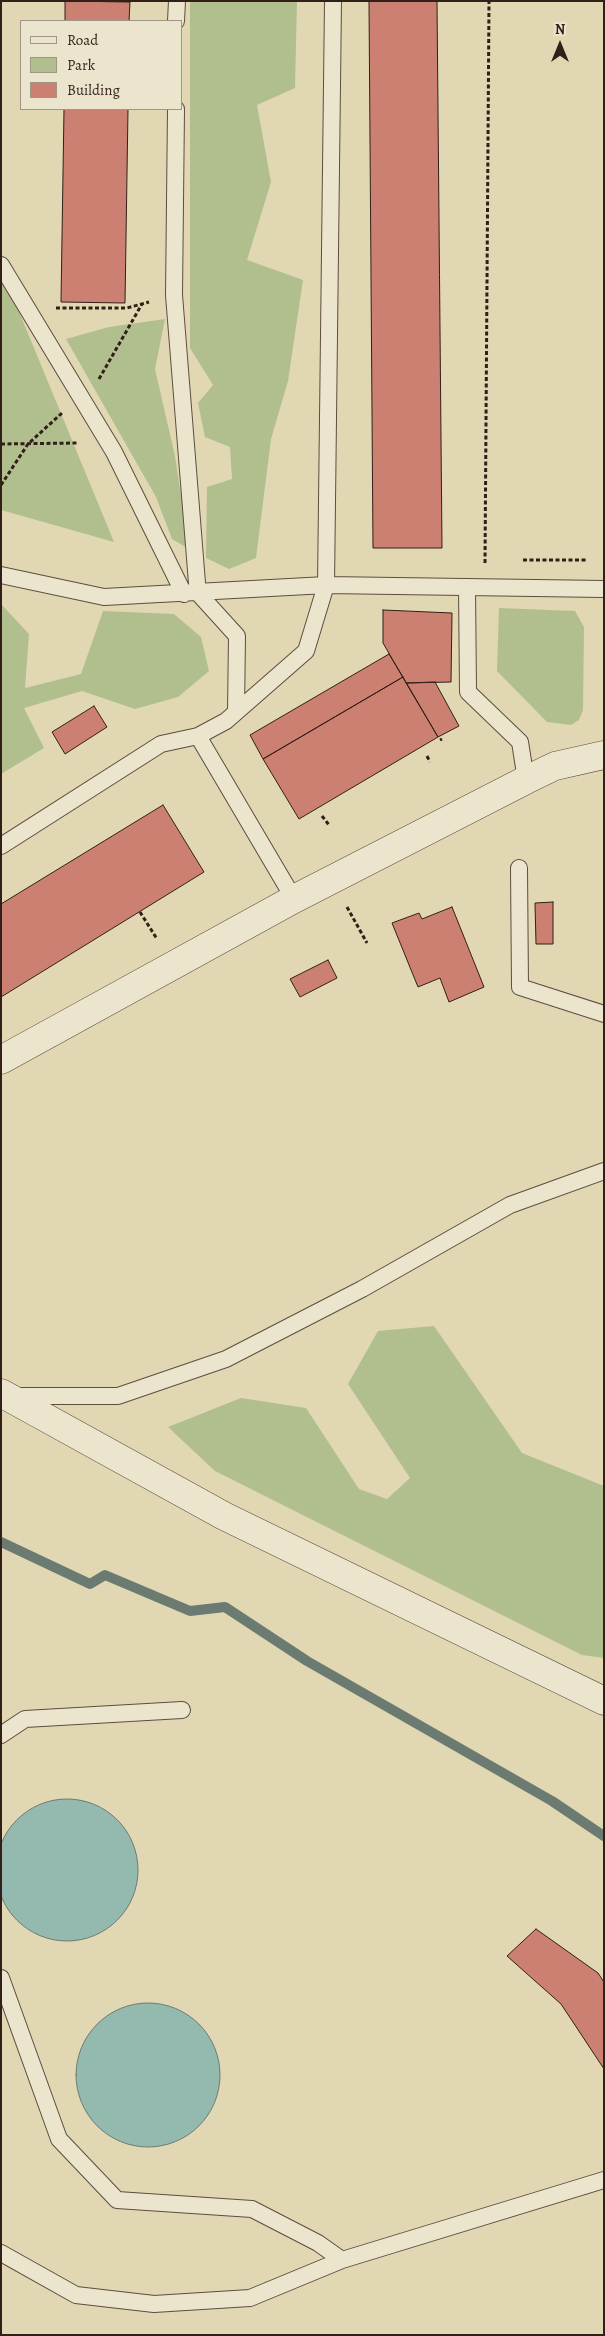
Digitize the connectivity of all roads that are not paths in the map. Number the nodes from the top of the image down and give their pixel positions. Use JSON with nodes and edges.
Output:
{"nodes":[{"id":1,"x":177,"y":1,"type":"edge"},
{"id":2,"x":333,"y":1,"type":"edge"},
{"id":3,"x":176,"y":20,"type":"edge"},
{"id":4,"x":176,"y":110,"type":"edge"},
{"id":5,"x":1,"y":265,"type":"edge"},
{"id":6,"x":1,"y":575,"type":"edge"},
{"id":7,"x":326,"y":585,"type":"junction"},
{"id":8,"x":467,"y":587,"type":"junction"},
{"id":9,"x":604,"y":588,"type":"edge"},
{"id":10,"x":191,"y":594,"type":"junction"},
{"id":11,"x":236,"y":712,"type":"junction"},
{"id":12,"x":198,"y":736,"type":"junction"},
{"id":13,"x":604,"y":755,"type":"edge"},
{"id":14,"x":526,"y":780,"type":"junction"},
{"id":15,"x":1,"y":846,"type":"edge"},
{"id":16,"x":520,"y":868,"type":"dead end"},
{"id":17,"x":294,"y":899,"type":"junction"},
{"id":18,"x":604,"y":1014,"type":"edge"},
{"id":19,"x":1,"y":1060,"type":"edge"},
{"id":20,"x":604,"y":1171,"type":"edge"},
{"id":21,"x":4,"y":1395,"type":"edge"},
{"id":22,"x":604,"y":1701,"type":"edge"},
{"id":23,"x":182,"y":1710,"type":"dead end"},
{"id":24,"x":1,"y":1736,"type":"edge"},
{"id":25,"x":1,"y":1978,"type":"edge"},
{"id":26,"x":604,"y":2180,"type":"edge"},
{"id":27,"x":1,"y":2252,"type":"edge"},
{"id":28,"x":342,"y":2260,"type":"junction"}],
"edges":[{"from":1,"to":3,"type":"lane"},
{"from":2,"to":7,"type":"lane"},
{"from":4,"to":10,"type":"lane"},
{"from":5,"to":10,"type":"lane"},
{"from":6,"to":10,"type":"lane"},
{"from":7,"to":8,"type":"lane"},
{"from":7,"to":10,"type":"lane"},
{"from":7,"to":11,"type":"lane"},
{"from":8,"to":9,"type":"lane"},
{"from":8,"to":14,"type":"lane"},
{"from":10,"to":11,"type":"lane"},
{"from":11,"to":12,"type":"lane"},
{"from":12,"to":15,"type":"lane"},
{"from":12,"to":17,"type":"lane"},
{"from":13,"to":14,"type":"street"},
{"from":14,"to":17,"type":"street"},
{"from":16,"to":18,"type":"lane"},
{"from":17,"to":19,"type":"street"},
{"from":20,"to":21,"type":"lane"},
{"from":21,"to":22,"type":"street"},
{"from":23,"to":24,"type":"lane"},
{"from":25,"to":28,"type":"lane"},
{"from":26,"to":28,"type":"lane"},
{"from":27,"to":28,"type":"lane"}]}
